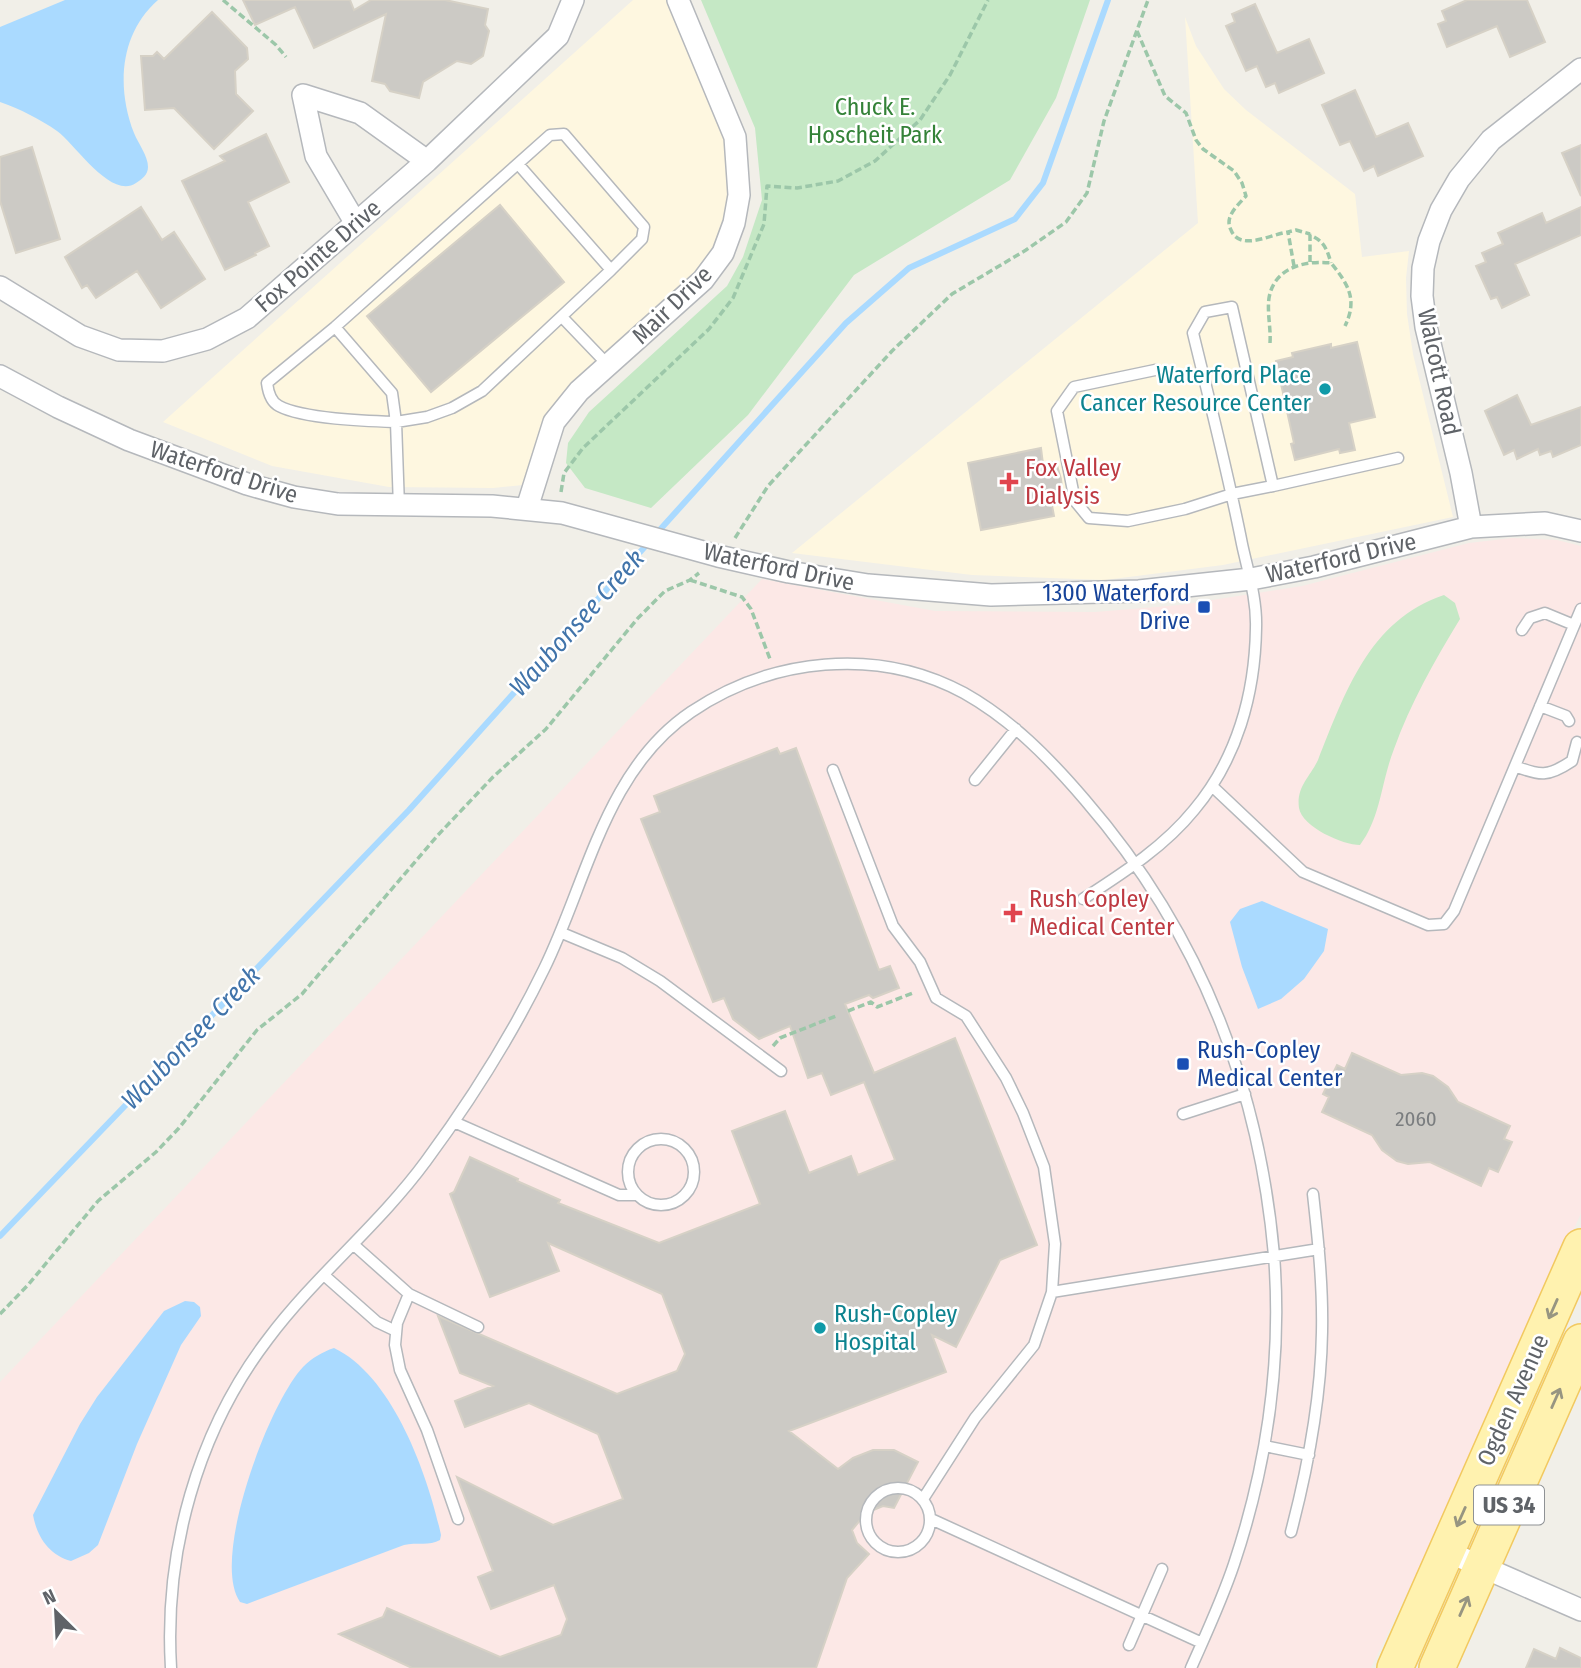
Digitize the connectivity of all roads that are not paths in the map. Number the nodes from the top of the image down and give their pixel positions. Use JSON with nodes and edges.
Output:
{"nodes":[{"id":1,"x":573,"y":0,"type":"edge"},
{"id":2,"x":678,"y":0,"type":"edge"},
{"id":3,"x":1581,"y":69,"type":"edge"},
{"id":4,"x":427,"y":160,"type":"junction"},
{"id":5,"x":518,"y":164,"type":"junction"},
{"id":6,"x":355,"y":222,"type":"junction"},
{"id":7,"x":611,"y":270,"type":"junction"},
{"id":8,"x":0,"y":287,"type":"edge"},
{"id":9,"x":562,"y":317,"type":"junction"},
{"id":10,"x":335,"y":327,"type":"junction"},
{"id":11,"x":608,"y":365,"type":"junction"},
{"id":12,"x":1155,"y":370,"type":"dead end"},
{"id":13,"x":0,"y":376,"type":"edge"},
{"id":14,"x":396,"y":422,"type":"junction"},
{"id":15,"x":1398,"y":458,"type":"dead end"},
{"id":16,"x":1273,"y":486,"type":"junction"},
{"id":17,"x":1232,"y":494,"type":"junction"},
{"id":18,"x":399,"y":507,"type":"junction"},
{"id":19,"x":527,"y":508,"type":"junction"},
{"id":20,"x":1471,"y":527,"type":"junction"},
{"id":21,"x":1581,"y":531,"type":"edge"},
{"id":22,"x":1251,"y":579,"type":"junction"},
{"id":23,"x":1581,"y":609,"type":"edge"},
{"id":24,"x":1574,"y":625,"type":"junction"},
{"id":25,"x":1522,"y":630,"type":"dead end"},
{"id":26,"x":1540,"y":706,"type":"junction"},
{"id":27,"x":1569,"y":721,"type":"dead end"},
{"id":28,"x":1016,"y":729,"type":"junction"},
{"id":29,"x":1577,"y":742,"type":"dead end"},
{"id":30,"x":1515,"y":766,"type":"junction"},
{"id":31,"x":833,"y":770,"type":"dead end"},
{"id":32,"x":975,"y":780,"type":"dead end"},
{"id":33,"x":1213,"y":786,"type":"junction"},
{"id":34,"x":1137,"y":863,"type":"junction"},
{"id":35,"x":1083,"y":899,"type":"dead end"},
{"id":36,"x":562,"y":933,"type":"junction"},
{"id":37,"x":781,"y":1071,"type":"dead end"},
{"id":38,"x":1245,"y":1094,"type":"junction"},
{"id":39,"x":1183,"y":1114,"type":"dead end"},
{"id":40,"x":454,"y":1122,"type":"junction"},
{"id":41,"x":1313,"y":1194,"type":"dead end"},
{"id":42,"x":637,"y":1195,"type":"junction"},
{"id":43,"x":354,"y":1245,"type":"junction"},
{"id":44,"x":1581,"y":1247,"type":"edge"},
{"id":45,"x":1319,"y":1249,"type":"junction"},
{"id":46,"x":1274,"y":1256,"type":"junction"},
{"id":47,"x":325,"y":1276,"type":"junction"},
{"id":48,"x":1052,"y":1292,"type":"junction"},
{"id":49,"x":409,"y":1294,"type":"junction"},
{"id":50,"x":478,"y":1327,"type":"dead end"},
{"id":51,"x":396,"y":1331,"type":"junction"},
{"id":52,"x":1581,"y":1342,"type":"edge"},
{"id":53,"x":1265,"y":1446,"type":"junction"},
{"id":54,"x":1309,"y":1455,"type":"junction"},
{"id":55,"x":923,"y":1499,"type":"junction"},
{"id":56,"x":458,"y":1519,"type":"dead end"},
{"id":57,"x":931,"y":1519,"type":"junction"},
{"id":58,"x":1291,"y":1532,"type":"dead end"},
{"id":59,"x":1446,"y":1551,"type":"junction"},
{"id":60,"x":1482,"y":1567,"type":"junction"},
{"id":61,"x":1162,"y":1569,"type":"dead end"},
{"id":62,"x":1581,"y":1610,"type":"edge"},
{"id":63,"x":1142,"y":1615,"type":"junction"},
{"id":64,"x":1202,"y":1643,"type":"junction"},
{"id":65,"x":1129,"y":1645,"type":"dead end"},
{"id":66,"x":171,"y":1668,"type":"edge"},
{"id":67,"x":1191,"y":1668,"type":"edge"},
{"id":68,"x":1395,"y":1668,"type":"edge"},
{"id":69,"x":1437,"y":1668,"type":"edge"}],
"edges":[{"from":1,"to":4,"type":"street","name":"Fox Pointe Drive"},
{"from":2,"to":11,"type":"street","name":"Mair Drive"},
{"from":3,"to":20,"type":"street","name":"Walcott Road"},
{"from":4,"to":6,"type":"street","name":"Fox Pointe Drive"},
{"from":4,"to":6,"type":"street"},
{"from":5,"to":7,"type":"lane"},
{"from":5,"to":7,"type":"lane"},
{"from":5,"to":10,"type":"lane"},
{"from":6,"to":8,"type":"street","name":"Fox Pointe Drive"},
{"from":7,"to":9,"type":"lane"},
{"from":9,"to":11,"type":"lane"},
{"from":9,"to":14,"type":"lane"},
{"from":10,"to":14,"type":"lane"},
{"from":10,"to":14,"type":"lane"},
{"from":11,"to":19,"type":"street","name":"Mair Drive"},
{"from":12,"to":17,"type":"lane"},
{"from":13,"to":18,"type":"street","name":"Waterford Drive"},
{"from":14,"to":18,"type":"lane"},
{"from":15,"to":16,"type":"lane"},
{"from":16,"to":17,"type":"lane"},
{"from":16,"to":17,"type":"lane"},
{"from":17,"to":22,"type":"lane"},
{"from":18,"to":19,"type":"street","name":"Waterford Drive"},
{"from":19,"to":22,"type":"street","name":"Waterford Drive"},
{"from":20,"to":21,"type":"street","name":"Waterford Drive"},
{"from":20,"to":22,"type":"street","name":"Waterford Drive"},
{"from":22,"to":33,"type":"lane"},
{"from":23,"to":24,"type":"lane"},
{"from":24,"to":25,"type":"lane"},
{"from":24,"to":26,"type":"lane"},
{"from":26,"to":27,"type":"lane"},
{"from":26,"to":30,"type":"lane"},
{"from":28,"to":32,"type":"lane"},
{"from":28,"to":34,"type":"lane"},
{"from":28,"to":36,"type":"lane"},
{"from":29,"to":30,"type":"lane"},
{"from":30,"to":33,"type":"lane"},
{"from":31,"to":48,"type":"lane"},
{"from":33,"to":34,"type":"lane"},
{"from":34,"to":35,"type":"lane"},
{"from":34,"to":38,"type":"lane"},
{"from":36,"to":37,"type":"lane"},
{"from":36,"to":40,"type":"lane"},
{"from":38,"to":39,"type":"lane"},
{"from":38,"to":46,"type":"lane"},
{"from":40,"to":42,"type":"lane"},
{"from":40,"to":43,"type":"lane"},
{"from":41,"to":45,"type":"lane"},
{"from":42,"to":42,"type":"lane"},
{"from":43,"to":47,"type":"lane"},
{"from":43,"to":49,"type":"lane"},
{"from":44,"to":59,"type":"main road","name":"Ogden Avenue","number":"US 34","one_way":true},
{"from":45,"to":46,"type":"lane"},
{"from":45,"to":54,"type":"lane"},
{"from":46,"to":48,"type":"lane"},
{"from":46,"to":53,"type":"lane"},
{"from":47,"to":51,"type":"lane"},
{"from":47,"to":66,"type":"lane"},
{"from":48,"to":55,"type":"lane"},
{"from":49,"to":50,"type":"lane"},
{"from":49,"to":51,"type":"lane"},
{"from":51,"to":56,"type":"lane"},
{"from":60,"to":52,"type":"main road","name":"Ogden Avenue","number":"US 34","one_way":true},
{"from":53,"to":54,"type":"lane"},
{"from":53,"to":64,"type":"lane"},
{"from":54,"to":58,"type":"lane"},
{"from":55,"to":57,"type":"lane"},
{"from":55,"to":57,"type":"lane"},
{"from":57,"to":63,"type":"lane"},
{"from":59,"to":60,"type":"street"},
{"from":59,"to":68,"type":"main road","name":"Ogden Avenue","number":"US 34"},
{"from":60,"to":62,"type":"street"},
{"from":69,"to":60,"type":"main road","name":"Ogden Avenue","number":"US 34","one_way":true},
{"from":61,"to":63,"type":"lane"},
{"from":63,"to":64,"type":"lane"},
{"from":63,"to":65,"type":"lane"},
{"from":64,"to":67,"type":"lane"}]}
